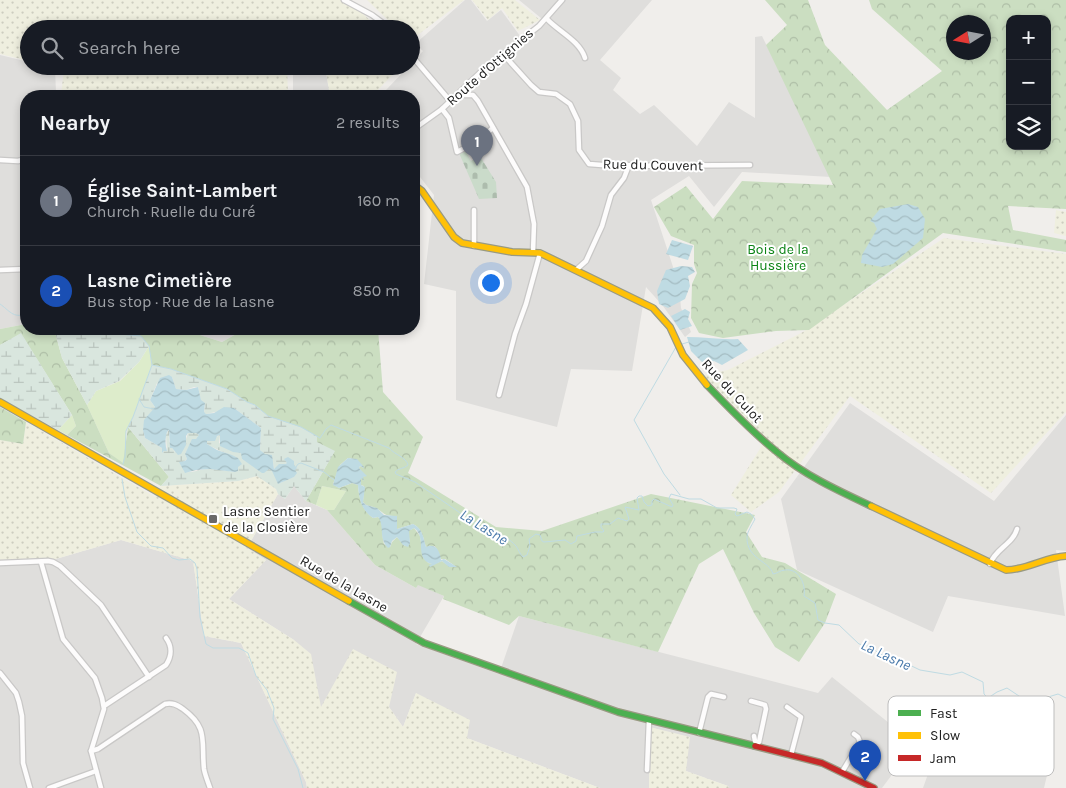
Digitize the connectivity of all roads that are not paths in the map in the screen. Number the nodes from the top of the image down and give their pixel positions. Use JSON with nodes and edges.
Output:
{"nodes":[{"id":1,"x":344,"y":0,"type":"edge"},
{"id":2,"x":562,"y":0,"type":"edge"},
{"id":3,"x":547,"y":19,"type":"junction"},
{"id":4,"x":378,"y":20,"type":"edge"},
{"id":5,"x":503,"y":54,"type":"junction"},
{"id":6,"x":585,"y":58,"type":"dead end"},
{"id":7,"x":420,"y":66,"type":"edge"},
{"id":8,"x":467,"y":86,"type":"junction"},
{"id":9,"x":458,"y":95,"type":"junction"},
{"id":10,"x":473,"y":95,"type":"junction"},
{"id":11,"x":451,"y":102,"type":"junction"},
{"id":12,"x":442,"y":109,"type":"junction"},
{"id":13,"x":420,"y":125,"type":"edge"},
{"id":14,"x":493,"y":128,"type":"junction"},
{"id":15,"x":0,"y":160,"type":"edge"},
{"id":16,"x":20,"y":160,"type":"edge"},
{"id":17,"x":629,"y":165,"type":"junction"},
{"id":18,"x":750,"y":165,"type":"dead end"},
{"id":19,"x":420,"y":190,"type":"edge"},
{"id":20,"x":474,"y":210,"type":"dead end"},
{"id":21,"x":474,"y":246,"type":"junction"},
{"id":22,"x":533,"y":252,"type":"junction"},
{"id":23,"x":540,"y":253,"type":"junction"},
{"id":24,"x":20,"y":269,"type":"edge"},
{"id":25,"x":0,"y":270,"type":"edge"},
{"id":26,"x":576,"y":270,"type":"junction"},
{"id":27,"x":499,"y":395,"type":"dead end"},
{"id":28,"x":0,"y":402,"type":"edge"},
{"id":29,"x":1018,"y":529,"type":"dead end"},
{"id":30,"x":1066,"y":556,"type":"edge"},
{"id":31,"x":41,"y":562,"type":"junction"},
{"id":32,"x":0,"y":563,"type":"edge"},
{"id":33,"x":990,"y":564,"type":"junction"},
{"id":34,"x":166,"y":638,"type":"dead end"},
{"id":35,"x":0,"y":673,"type":"edge"},
{"id":36,"x":149,"y":677,"type":"junction"},
{"id":37,"x":724,"y":697,"type":"dead end"},
{"id":38,"x":751,"y":701,"type":"dead end"},
{"id":39,"x":104,"y":706,"type":"junction"},
{"id":40,"x":787,"y":707,"type":"dead end"},
{"id":41,"x":649,"y":720,"type":"junction"},
{"id":42,"x":699,"y":733,"type":"junction"},
{"id":43,"x":854,"y":734,"type":"dead end"},
{"id":44,"x":754,"y":736,"type":"dead end"},
{"id":45,"x":756,"y":746,"type":"junction"},
{"id":46,"x":91,"y":752,"type":"junction"},
{"id":47,"x":792,"y":755,"type":"junction"},
{"id":48,"x":96,"y":770,"type":"junction"},
{"id":49,"x":647,"y":770,"type":"dead end"},
{"id":50,"x":842,"y":772,"type":"junction"},
{"id":51,"x":30,"y":788,"type":"edge"},
{"id":52,"x":48,"y":788,"type":"edge"},
{"id":53,"x":101,"y":788,"type":"edge"},
{"id":54,"x":210,"y":788,"type":"edge"},
{"id":55,"x":874,"y":788,"type":"edge"}],
"edges":[{"from":1,"to":4,"type":"street"},
{"from":2,"to":3,"type":"street","name":"Route d'Ottignies"},
{"from":3,"to":5,"type":"street","name":"Route d'Ottignies"},
{"from":3,"to":6,"type":"street"},
{"from":5,"to":8,"type":"street","name":"Route d'Ottignies"},
{"from":5,"to":17,"type":"street","name":"Rue du Couvent"},
{"from":7,"to":11,"type":"street"},
{"from":8,"to":9,"type":"street","name":"Route d'Ottignies"},
{"from":8,"to":10,"type":"street"},
{"from":9,"to":10,"type":"street"},
{"from":9,"to":11,"type":"street","name":"Route d'Ottignies"},
{"from":10,"to":14,"type":"street"},
{"from":11,"to":12,"type":"street","name":"Route d'Ottignies"},
{"from":12,"to":13,"type":"street","name":"Route d'Ottignies"},
{"from":12,"to":14,"type":"street"},
{"from":14,"to":22,"type":"street"},
{"from":15,"to":16,"type":"street"},
{"from":17,"to":18,"type":"street","name":"Rue du Couvent"},
{"from":17,"to":26,"type":"street"},
{"from":19,"to":21,"type":"street","name":"Rue du Culot"},
{"from":20,"to":21,"type":"street"},
{"from":21,"to":22,"type":"street","name":"Rue du Culot"},
{"from":22,"to":23,"type":"street","name":"Rue du Culot"},
{"from":23,"to":26,"type":"street","name":"Rue du Culot"},
{"from":23,"to":27,"type":"street"},
{"from":24,"to":25,"type":"street"},
{"from":26,"to":33,"type":"street","name":"Rue du Culot"},
{"from":28,"to":41,"type":"street","name":"Rue de la Lasne"},
{"from":29,"to":33,"type":"street"},
{"from":30,"to":33,"type":"street","name":"Rue du Culot"},
{"from":31,"to":32,"type":"street"},
{"from":31,"to":36,"type":"street"},
{"from":31,"to":39,"type":"street"},
{"from":34,"to":36,"type":"street"},
{"from":35,"to":51,"type":"street"},
{"from":36,"to":39,"type":"street"},
{"from":37,"to":42,"type":"street"},
{"from":38,"to":45,"type":"street"},
{"from":39,"to":46,"type":"street"},
{"from":40,"to":47,"type":"street"},
{"from":41,"to":42,"type":"street","name":"Rue de la Lasne"},
{"from":41,"to":49,"type":"street"},
{"from":42,"to":45,"type":"street","name":"Rue de la Lasne"},
{"from":43,"to":50,"type":"street"},
{"from":44,"to":45,"type":"street"},
{"from":45,"to":47,"type":"street","name":"Rue de la Lasne"},
{"from":46,"to":48,"type":"street"},
{"from":46,"to":54,"type":"street"},
{"from":47,"to":50,"type":"street","name":"Rue de la Lasne"},
{"from":48,"to":52,"type":"street"},
{"from":48,"to":53,"type":"street"},
{"from":50,"to":55,"type":"street","name":"Rue de la Lasne"}]}
